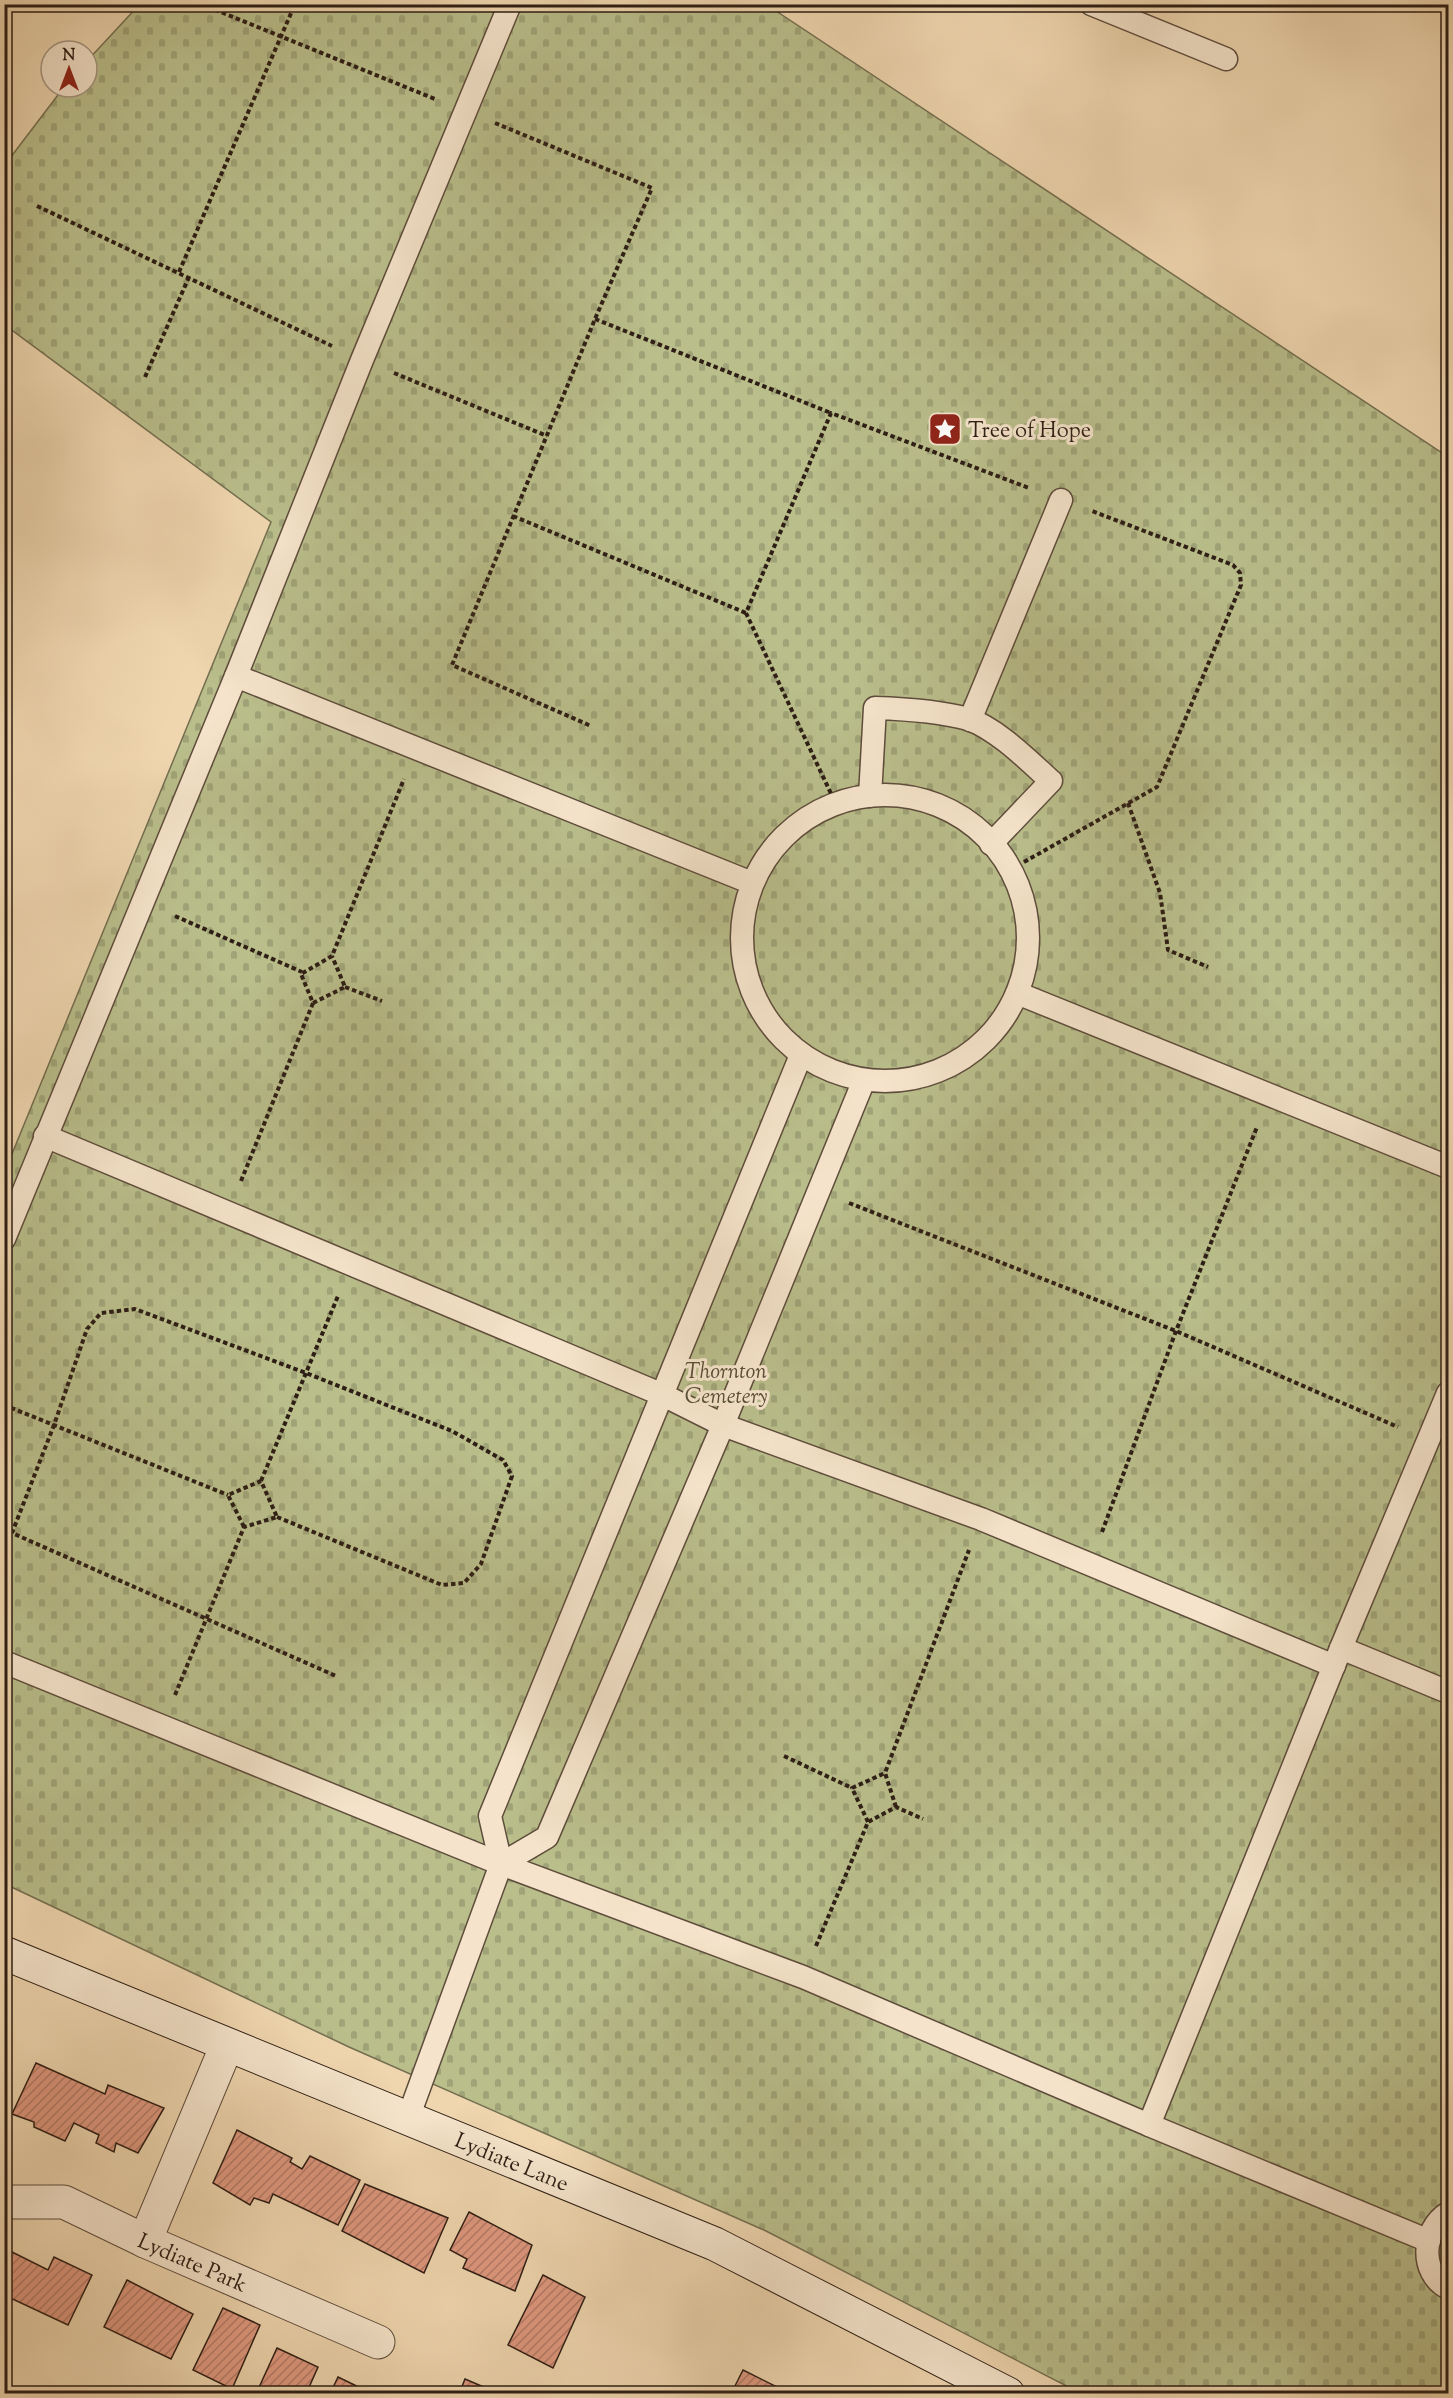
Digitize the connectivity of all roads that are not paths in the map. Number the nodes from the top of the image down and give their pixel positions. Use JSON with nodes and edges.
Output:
{"nodes":[{"id":1,"x":510,"y":4,"type":"edge"},
{"id":2,"x":1091,"y":4,"type":"edge"},
{"id":3,"x":1226,"y":59,"type":"dead end"},
{"id":4,"x":1061,"y":500,"type":"road end"},
{"id":5,"x":236,"y":676,"type":"junction"},
{"id":6,"x":970,"y":720,"type":"junction"},
{"id":7,"x":870,"y":796,"type":"junction"},
{"id":8,"x":991,"y":844,"type":"junction"},
{"id":9,"x":752,"y":883,"type":"junction"},
{"id":10,"x":1017,"y":993,"type":"junction"},
{"id":11,"x":801,"y":1055,"type":"junction"},
{"id":12,"x":864,"y":1080,"type":"junction"},
{"id":13,"x":45,"y":1136,"type":"junction"},
{"id":14,"x":1449,"y":1167,"type":"edge"},
{"id":15,"x":4,"y":1239,"type":"edge"},
{"id":16,"x":1449,"y":1393,"type":"edge"},
{"id":17,"x":663,"y":1395,"type":"junction"},
{"id":18,"x":723,"y":1425,"type":"junction"},
{"id":19,"x":1337,"y":1657,"type":"junction"},
{"id":20,"x":4,"y":1662,"type":"edge"},
{"id":21,"x":1449,"y":1692,"type":"edge"},
{"id":22,"x":501,"y":1864,"type":"junction"},
{"id":23,"x":4,"y":1953,"type":"edge"},
{"id":24,"x":227,"y":2045,"type":"junction"},
{"id":25,"x":408,"y":2118,"type":"junction"},
{"id":26,"x":1149,"y":2125,"type":"junction"},
{"id":27,"x":4,"y":2202,"type":"edge"},
{"id":28,"x":1449,"y":2213,"type":"edge"},
{"id":29,"x":145,"y":2241,"type":"junction"},
{"id":30,"x":1429,"y":2241,"type":"junction"},
{"id":31,"x":1449,"y":2288,"type":"edge"},
{"id":32,"x":378,"y":2342,"type":"dead end"},
{"id":33,"x":1008,"y":2394,"type":"edge"}],
"edges":[{"from":1,"to":5,"type":"lane"},
{"from":2,"to":3,"type":"lane"},
{"from":4,"to":6,"type":"lane"},
{"from":5,"to":9,"type":"lane"},
{"from":5,"to":13,"type":"lane"},
{"from":6,"to":7,"type":"lane"},
{"from":6,"to":8,"type":"lane"},
{"from":7,"to":8,"type":"lane"},
{"from":7,"to":9,"type":"lane"},
{"from":8,"to":10,"type":"lane"},
{"from":9,"to":11,"type":"lane"},
{"from":10,"to":12,"type":"lane"},
{"from":10,"to":14,"type":"lane"},
{"from":11,"to":12,"type":"lane"},
{"from":11,"to":17,"type":"lane"},
{"from":12,"to":18,"type":"lane"},
{"from":13,"to":15,"type":"lane"},
{"from":13,"to":17,"type":"lane"},
{"from":16,"to":19,"type":"lane"},
{"from":17,"to":18,"type":"lane"},
{"from":17,"to":22,"type":"lane"},
{"from":18,"to":19,"type":"lane"},
{"from":18,"to":22,"type":"lane"},
{"from":19,"to":21,"type":"lane"},
{"from":19,"to":26,"type":"lane"},
{"from":20,"to":22,"type":"lane"},
{"from":22,"to":25,"type":"lane"},
{"from":22,"to":26,"type":"lane"},
{"from":23,"to":24,"type":"main road","name":"Lydiate Lane"},
{"from":24,"to":25,"type":"main road","name":"Lydiate Lane"},
{"from":24,"to":29,"type":"main road"},
{"from":25,"to":33,"type":"main road","name":"Lydiate Lane"},
{"from":26,"to":30,"type":"lane"},
{"from":27,"to":29,"type":"main road","name":"Lydiate Park"},
{"from":28,"to":30,"type":"lane"},
{"from":29,"to":32,"type":"main road","name":"Lydiate Park"},
{"from":30,"to":31,"type":"lane"}]}
